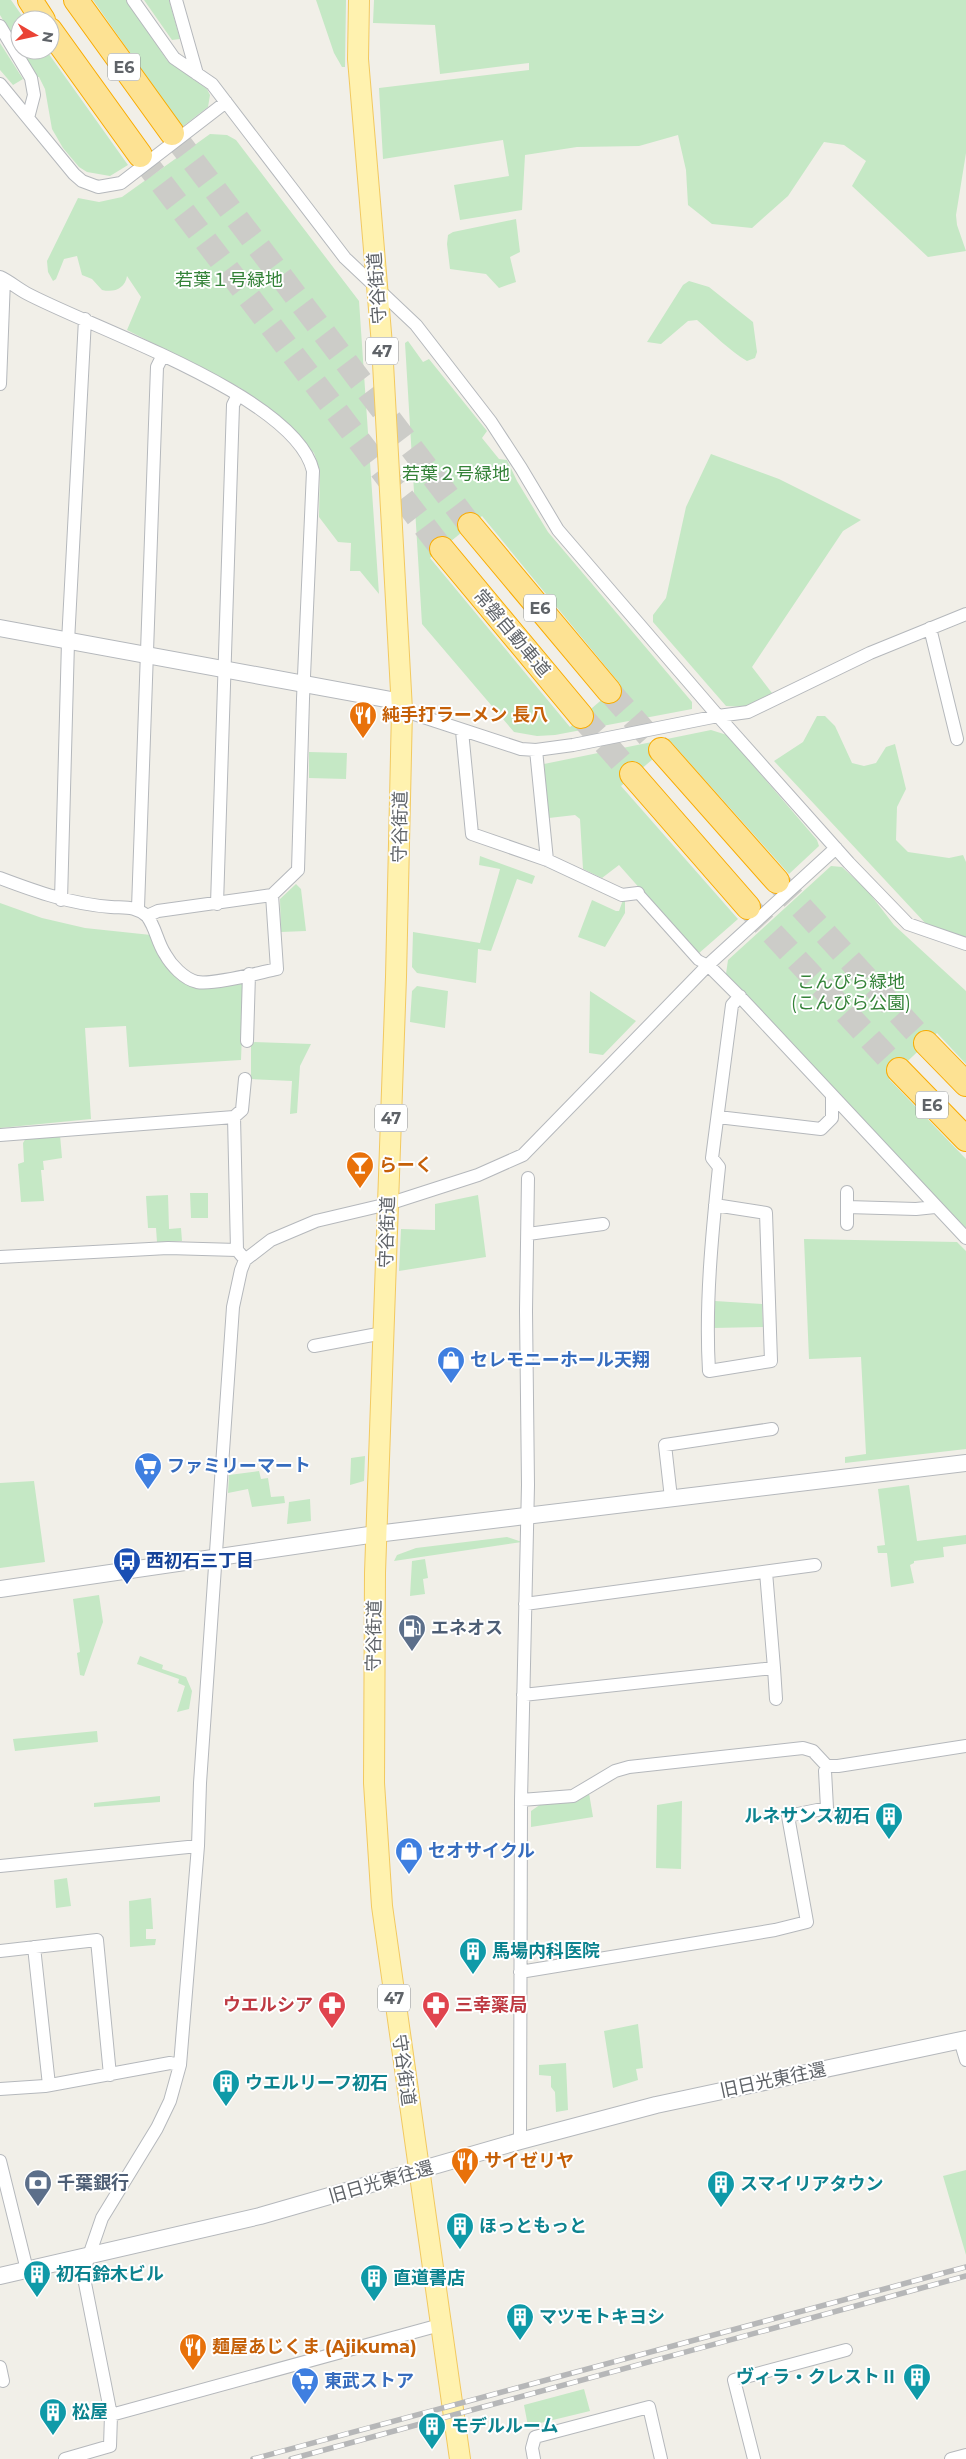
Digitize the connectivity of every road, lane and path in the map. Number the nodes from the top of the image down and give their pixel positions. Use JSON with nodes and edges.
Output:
{"nodes":[{"id":1,"x":76,"y":0,"type":"edge"},
{"id":2,"x":133,"y":0,"type":"edge"},
{"id":3,"x":176,"y":0,"type":"edge"},
{"id":4,"x":359,"y":0,"type":"edge"},
{"id":5,"x":0,"y":26,"type":"edge"},
{"id":6,"x":60,"y":44,"type":"edge"},
{"id":7,"x":198,"y":74,"type":"junction"},
{"id":8,"x":0,"y":84,"type":"edge"},
{"id":9,"x":226,"y":102,"type":"junction"},
{"id":10,"x":28,"y":118,"type":"junction"},
{"id":11,"x":172,"y":133,"type":"tunnel mouth"},
{"id":12,"x":140,"y":155,"type":"tunnel mouth"},
{"id":13,"x":2,"y":278,"type":"edge"},
{"id":14,"x":378,"y":291,"type":"junction"},
{"id":15,"x":84,"y":319,"type":"junction"},
{"id":16,"x":163,"y":355,"type":"junction"},
{"id":17,"x":0,"y":384,"type":"edge"},
{"id":18,"x":238,"y":395,"type":"junction"},
{"id":19,"x":470,"y":524,"type":"tunnel mouth"},
{"id":20,"x":442,"y":549,"type":"tunnel mouth"},
{"id":21,"x":966,"y":614,"type":"edge"},
{"id":22,"x":0,"y":628,"type":"edge"},
{"id":23,"x":930,"y":628,"type":"junction"},
{"id":24,"x":68,"y":642,"type":"junction"},
{"id":25,"x":146,"y":655,"type":"junction"},
{"id":26,"x":224,"y":671,"type":"junction"},
{"id":27,"x":303,"y":685,"type":"junction"},
{"id":28,"x":609,"y":692,"type":"tunnel mouth"},
{"id":29,"x":402,"y":706,"type":"junction"},
{"id":30,"x":581,"y":716,"type":"tunnel mouth"},
{"id":31,"x":718,"y":716,"type":"junction"},
{"id":32,"x":462,"y":731,"type":"junction"},
{"id":33,"x":957,"y":739,"type":"dead end"},
{"id":34,"x":536,"y":750,"type":"junction"},
{"id":35,"x":661,"y":750,"type":"tunnel mouth"},
{"id":36,"x":632,"y":774,"type":"tunnel mouth"},
{"id":37,"x":836,"y":848,"type":"junction"},
{"id":38,"x":547,"y":860,"type":"junction"},
{"id":39,"x":0,"y":878,"type":"edge"},
{"id":40,"x":777,"y":881,"type":"tunnel mouth"},
{"id":41,"x":638,"y":893,"type":"joint"},
{"id":42,"x":272,"y":895,"type":"junction"},
{"id":43,"x":61,"y":900,"type":"junction"},
{"id":44,"x":217,"y":904,"type":"junction"},
{"id":45,"x":748,"y":907,"type":"tunnel mouth"},
{"id":46,"x":142,"y":912,"type":"junction"},
{"id":47,"x":966,"y":944,"type":"edge"},
{"id":48,"x":708,"y":965,"type":"junction"},
{"id":49,"x":249,"y":974,"type":"junction"},
{"id":50,"x":740,"y":996,"type":"junction"},
{"id":51,"x":246,"y":1041,"type":"dead end"},
{"id":52,"x":926,"y":1043,"type":"tunnel mouth"},
{"id":53,"x":899,"y":1070,"type":"tunnel mouth"},
{"id":54,"x":246,"y":1079,"type":"dead end"},
{"id":55,"x":966,"y":1084,"type":"edge"},
{"id":56,"x":832,"y":1098,"type":"junction"},
{"id":57,"x":718,"y":1116,"type":"junction"},
{"id":58,"x":234,"y":1117,"type":"junction"},
{"id":59,"x":0,"y":1135,"type":"edge"},
{"id":60,"x":966,"y":1139,"type":"edge"},
{"id":61,"x":528,"y":1178,"type":"dead end"},
{"id":62,"x":847,"y":1192,"type":"dead end"},
{"id":63,"x":388,"y":1204,"type":"junction"},
{"id":64,"x":715,"y":1205,"type":"junction"},
{"id":65,"x":847,"y":1207,"type":"junction"},
{"id":66,"x":935,"y":1207,"type":"junction"},
{"id":67,"x":603,"y":1224,"type":"dead end"},
{"id":68,"x":847,"y":1224,"type":"dead end"},
{"id":69,"x":528,"y":1234,"type":"junction"},
{"id":70,"x":966,"y":1238,"type":"edge"},
{"id":71,"x":237,"y":1250,"type":"junction"},
{"id":72,"x":0,"y":1257,"type":"edge"},
{"id":73,"x":245,"y":1260,"type":"junction"},
{"id":74,"x":383,"y":1333,"type":"junction"},
{"id":75,"x":314,"y":1346,"type":"dead end"},
{"id":76,"x":772,"y":1429,"type":"dead end"},
{"id":77,"x":966,"y":1463,"type":"edge"},
{"id":78,"x":671,"y":1498,"type":"junction"},
{"id":79,"x":528,"y":1516,"type":"junction"},
{"id":80,"x":376,"y":1534,"type":"junction"},
{"id":81,"x":216,"y":1557,"type":"junction"},
{"id":82,"x":815,"y":1565,"type":"dead end"},
{"id":83,"x":766,"y":1572,"type":"junction"},
{"id":84,"x":0,"y":1589,"type":"edge"},
{"id":85,"x":525,"y":1604,"type":"junction"},
{"id":86,"x":774,"y":1668,"type":"junction"},
{"id":87,"x":524,"y":1695,"type":"junction"},
{"id":88,"x":776,"y":1700,"type":"dead end"},
{"id":89,"x":966,"y":1746,"type":"edge"},
{"id":90,"x":827,"y":1766,"type":"junction"},
{"id":91,"x":521,"y":1800,"type":"junction"},
{"id":92,"x":198,"y":1846,"type":"junction"},
{"id":93,"x":0,"y":1866,"type":"edge"},
{"id":94,"x":34,"y":1947,"type":"junction"},
{"id":95,"x":0,"y":1951,"type":"edge"},
{"id":96,"x":520,"y":1972,"type":"junction"},
{"id":97,"x":963,"y":2039,"type":"edge"},
{"id":98,"x":966,"y":2060,"type":"edge"},
{"id":99,"x":180,"y":2065,"type":"junction"},
{"id":100,"x":110,"y":2075,"type":"junction"},
{"id":101,"x":49,"y":2085,"type":"junction"},
{"id":102,"x":0,"y":2089,"type":"edge"},
{"id":103,"x":520,"y":2141,"type":"junction"},
{"id":104,"x":0,"y":2161,"type":"edge"},
{"id":105,"x":419,"y":2171,"type":"junction"},
{"id":106,"x":88,"y":2255,"type":"junction"},
{"id":107,"x":27,"y":2270,"type":"junction"},
{"id":108,"x":0,"y":2276,"type":"edge"},
{"id":109,"x":440,"y":2325,"type":"junction"},
{"id":110,"x":846,"y":2350,"type":"dead end"},
{"id":111,"x":0,"y":2367,"type":"edge"},
{"id":112,"x":2,"y":2381,"type":"dead end"},
{"id":113,"x":111,"y":2415,"type":"junction"},
{"id":114,"x":966,"y":2455,"type":"edge"},
{"id":115,"x":64,"y":2459,"type":"edge"},
{"id":116,"x":460,"y":2459,"type":"edge"},
{"id":117,"x":534,"y":2459,"type":"edge"},
{"id":118,"x":661,"y":2459,"type":"edge"},
{"id":119,"x":754,"y":2459,"type":"edge"},
{"id":120,"x":951,"y":2459,"type":"edge"}],
"edges":[{"from":1,"to":11,"type":"highway","number":"E6"},
{"from":2,"to":7,"type":"street"},
{"from":3,"to":7,"type":"street"},
{"from":4,"to":14,"type":"main road","name":"守谷街道","number":"47"},
{"from":5,"to":10,"type":"street"},
{"from":6,"to":12,"type":"highway","number":"E6"},
{"from":7,"to":9,"type":"street"},
{"from":8,"to":10,"type":"street"},
{"from":9,"to":10,"type":"street"},
{"from":9,"to":14,"type":"street"},
{"from":13,"to":15,"type":"street"},
{"from":13,"to":17,"type":"street"},
{"from":14,"to":29,"type":"main road","name":"守谷街道","number":"47"},
{"from":14,"to":31,"type":"street"},
{"from":15,"to":16,"type":"street"},
{"from":15,"to":24,"type":"street"},
{"from":16,"to":18,"type":"street"},
{"from":16,"to":25,"type":"street"},
{"from":18,"to":26,"type":"street"},
{"from":18,"to":27,"type":"street"},
{"from":19,"to":28,"type":"highway","number":"E6"},
{"from":20,"to":30,"type":"highway","name":"常磐自動車道","number":"E6"},
{"from":21,"to":23,"type":"street"},
{"from":22,"to":24,"type":"street"},
{"from":23,"to":31,"type":"street"},
{"from":23,"to":33,"type":"street"},
{"from":24,"to":25,"type":"street"},
{"from":24,"to":43,"type":"street"},
{"from":25,"to":26,"type":"street"},
{"from":25,"to":46,"type":"street"},
{"from":26,"to":27,"type":"street"},
{"from":26,"to":44,"type":"street"},
{"from":27,"to":29,"type":"street"},
{"from":27,"to":42,"type":"street"},
{"from":29,"to":32,"type":"street"},
{"from":29,"to":63,"type":"main road","name":"守谷街道","number":"47"},
{"from":31,"to":34,"type":"street"},
{"from":31,"to":37,"type":"street"},
{"from":32,"to":34,"type":"street"},
{"from":32,"to":38,"type":"street"},
{"from":34,"to":38,"type":"street"},
{"from":35,"to":40,"type":"highway"},
{"from":36,"to":45,"type":"highway"},
{"from":37,"to":47,"type":"street"},
{"from":37,"to":48,"type":"street"},
{"from":38,"to":41,"type":"street"},
{"from":39,"to":43,"type":"street"},
{"from":41,"to":48,"type":"street"},
{"from":42,"to":44,"type":"street"},
{"from":42,"to":49,"type":"street"},
{"from":43,"to":46,"type":"street"},
{"from":44,"to":46,"type":"street"},
{"from":46,"to":49,"type":"street"},
{"from":48,"to":50,"type":"street"},
{"from":48,"to":63,"type":"street"},
{"from":49,"to":51,"type":"street"},
{"from":50,"to":56,"type":"street"},
{"from":50,"to":57,"type":"street"},
{"from":52,"to":55,"type":"highway","number":"E6"},
{"from":53,"to":60,"type":"highway","number":"E6"},
{"from":54,"to":58,"type":"street"},
{"from":56,"to":57,"type":"street"},
{"from":56,"to":66,"type":"street"},
{"from":57,"to":64,"type":"street"},
{"from":58,"to":59,"type":"street"},
{"from":58,"to":71,"type":"street"},
{"from":61,"to":69,"type":"street"},
{"from":62,"to":65,"type":"street"},
{"from":63,"to":73,"type":"street"},
{"from":63,"to":74,"type":"main road","name":"守谷街道","number":"47"},
{"from":64,"to":64,"type":"street"},
{"from":65,"to":66,"type":"street"},
{"from":65,"to":68,"type":"street"},
{"from":66,"to":70,"type":"street"},
{"from":67,"to":69,"type":"street"},
{"from":69,"to":79,"type":"street"},
{"from":71,"to":72,"type":"street"},
{"from":71,"to":73,"type":"street"},
{"from":73,"to":81,"type":"street"},
{"from":74,"to":75,"type":"street"},
{"from":74,"to":80,"type":"main road","name":"守谷街道","number":"47"},
{"from":76,"to":78,"type":"street"},
{"from":77,"to":78,"type":"street"},
{"from":78,"to":79,"type":"street"},
{"from":79,"to":80,"type":"street"},
{"from":79,"to":85,"type":"street"},
{"from":80,"to":81,"type":"street"},
{"from":80,"to":105,"type":"main road","name":"守谷街道","number":"47"},
{"from":81,"to":84,"type":"street"},
{"from":81,"to":92,"type":"street"},
{"from":82,"to":83,"type":"street"},
{"from":83,"to":85,"type":"street"},
{"from":83,"to":86,"type":"street"},
{"from":85,"to":87,"type":"street"},
{"from":86,"to":87,"type":"street"},
{"from":86,"to":88,"type":"street"},
{"from":87,"to":91,"type":"street"},
{"from":89,"to":90,"type":"street"},
{"from":90,"to":91,"type":"street"},
{"from":90,"to":96,"type":"street"},
{"from":91,"to":96,"type":"street"},
{"from":92,"to":93,"type":"street"},
{"from":92,"to":99,"type":"street"},
{"from":94,"to":95,"type":"street"},
{"from":94,"to":100,"type":"street"},
{"from":94,"to":101,"type":"street"},
{"from":96,"to":103,"type":"street"},
{"from":97,"to":98,"type":"street"},
{"from":97,"to":103,"type":"street","name":"旧日光東往還"},
{"from":99,"to":100,"type":"street"},
{"from":99,"to":106,"type":"street"},
{"from":100,"to":101,"type":"street"},
{"from":101,"to":102,"type":"street"},
{"from":103,"to":105,"type":"street","name":"旧日光東往還"},
{"from":104,"to":107,"type":"street"},
{"from":105,"to":106,"type":"street","name":"旧日光東往還"},
{"from":105,"to":109,"type":"main road","name":"守谷街道","number":"47"},
{"from":106,"to":107,"type":"street","name":"旧日光東往還"},
{"from":106,"to":113,"type":"street"},
{"from":107,"to":108,"type":"street","name":"旧日光東往還"},
{"from":109,"to":113,"type":"street"},
{"from":109,"to":116,"type":"main road","name":"守谷街道","number":"47"},
{"from":110,"to":119,"type":"street"},
{"from":111,"to":112,"type":"street"},
{"from":113,"to":115,"type":"street"},
{"from":114,"to":120,"type":"street"},
{"from":117,"to":118,"type":"street"}]}
